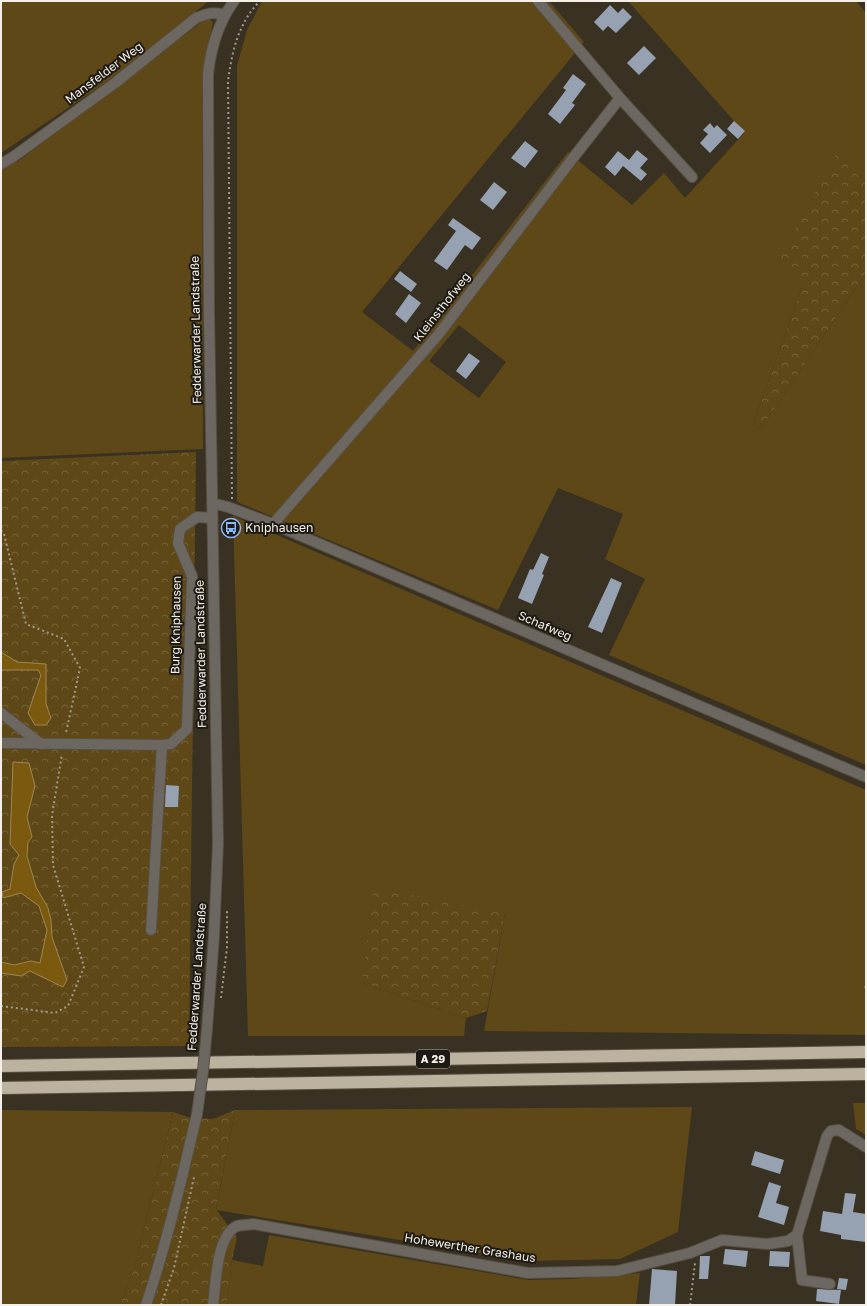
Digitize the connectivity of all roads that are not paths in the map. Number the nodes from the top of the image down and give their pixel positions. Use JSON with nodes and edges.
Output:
{"nodes":[{"id":1,"x":234,"y":1,"type":"edge"},
{"id":2,"x":538,"y":1,"type":"edge"},
{"id":3,"x":225,"y":14,"type":"junction"},
{"id":4,"x":620,"y":98,"type":"junction"},
{"id":5,"x":1,"y":164,"type":"edge"},
{"id":6,"x":692,"y":177,"type":"dead end"},
{"id":7,"x":212,"y":503,"type":"junction"},
{"id":8,"x":212,"y":518,"type":"junction"},
{"id":9,"x":273,"y":524,"type":"junction"},
{"id":10,"x":1,"y":713,"type":"edge"},
{"id":11,"x":2,"y":743,"type":"edge"},
{"id":12,"x":41,"y":744,"type":"junction"},
{"id":13,"x":162,"y":746,"type":"junction"},
{"id":14,"x":866,"y":777,"type":"edge"},
{"id":15,"x":151,"y":930,"type":"dead end"},
{"id":16,"x":866,"y":1052,"type":"edge"},
{"id":17,"x":1,"y":1066,"type":"edge"},
{"id":18,"x":866,"y":1074,"type":"edge"},
{"id":19,"x":1,"y":1088,"type":"edge"},
{"id":20,"x":866,"y":1147,"type":"edge"},
{"id":21,"x":797,"y":1235,"type":"junction"},
{"id":22,"x":830,"y":1284,"type":"dead end"},
{"id":23,"x":146,"y":1305,"type":"edge"},
{"id":24,"x":213,"y":1305,"type":"edge"}],
"edges":[{"from":1,"to":3,"type":"street","name":"Fedderwarder Landstraße"},
{"from":2,"to":4,"type":"street"},
{"from":3,"to":5,"type":"street","name":"Mansfelder Weg"},
{"from":3,"to":7,"type":"street","name":"Fedderwarder Landstraße"},
{"from":4,"to":6,"type":"street"},
{"from":4,"to":9,"type":"street","name":"Kleinsthofweg"},
{"from":7,"to":8,"type":"street","name":"Fedderwarder Landstraße"},
{"from":7,"to":9,"type":"street","name":"Schafweg"},
{"from":8,"to":13,"type":"street","name":"Burg Kniphausen"},
{"from":8,"to":23,"type":"street","name":"Fedderwarder Landstraße","bridge":true},
{"from":9,"to":14,"type":"street","name":"Schafweg"},
{"from":10,"to":12,"type":"street"},
{"from":11,"to":12,"type":"street"},
{"from":12,"to":13,"type":"street"},
{"from":13,"to":15,"type":"street"},
{"from":16,"to":17,"type":"highway","number":"A 29"},
{"from":18,"to":19,"type":"highway","number":"A 29"},
{"from":20,"to":21,"type":"street"},
{"from":21,"to":22,"type":"street"},
{"from":21,"to":24,"type":"street","name":"Hohewerther Grashaus"}]}
